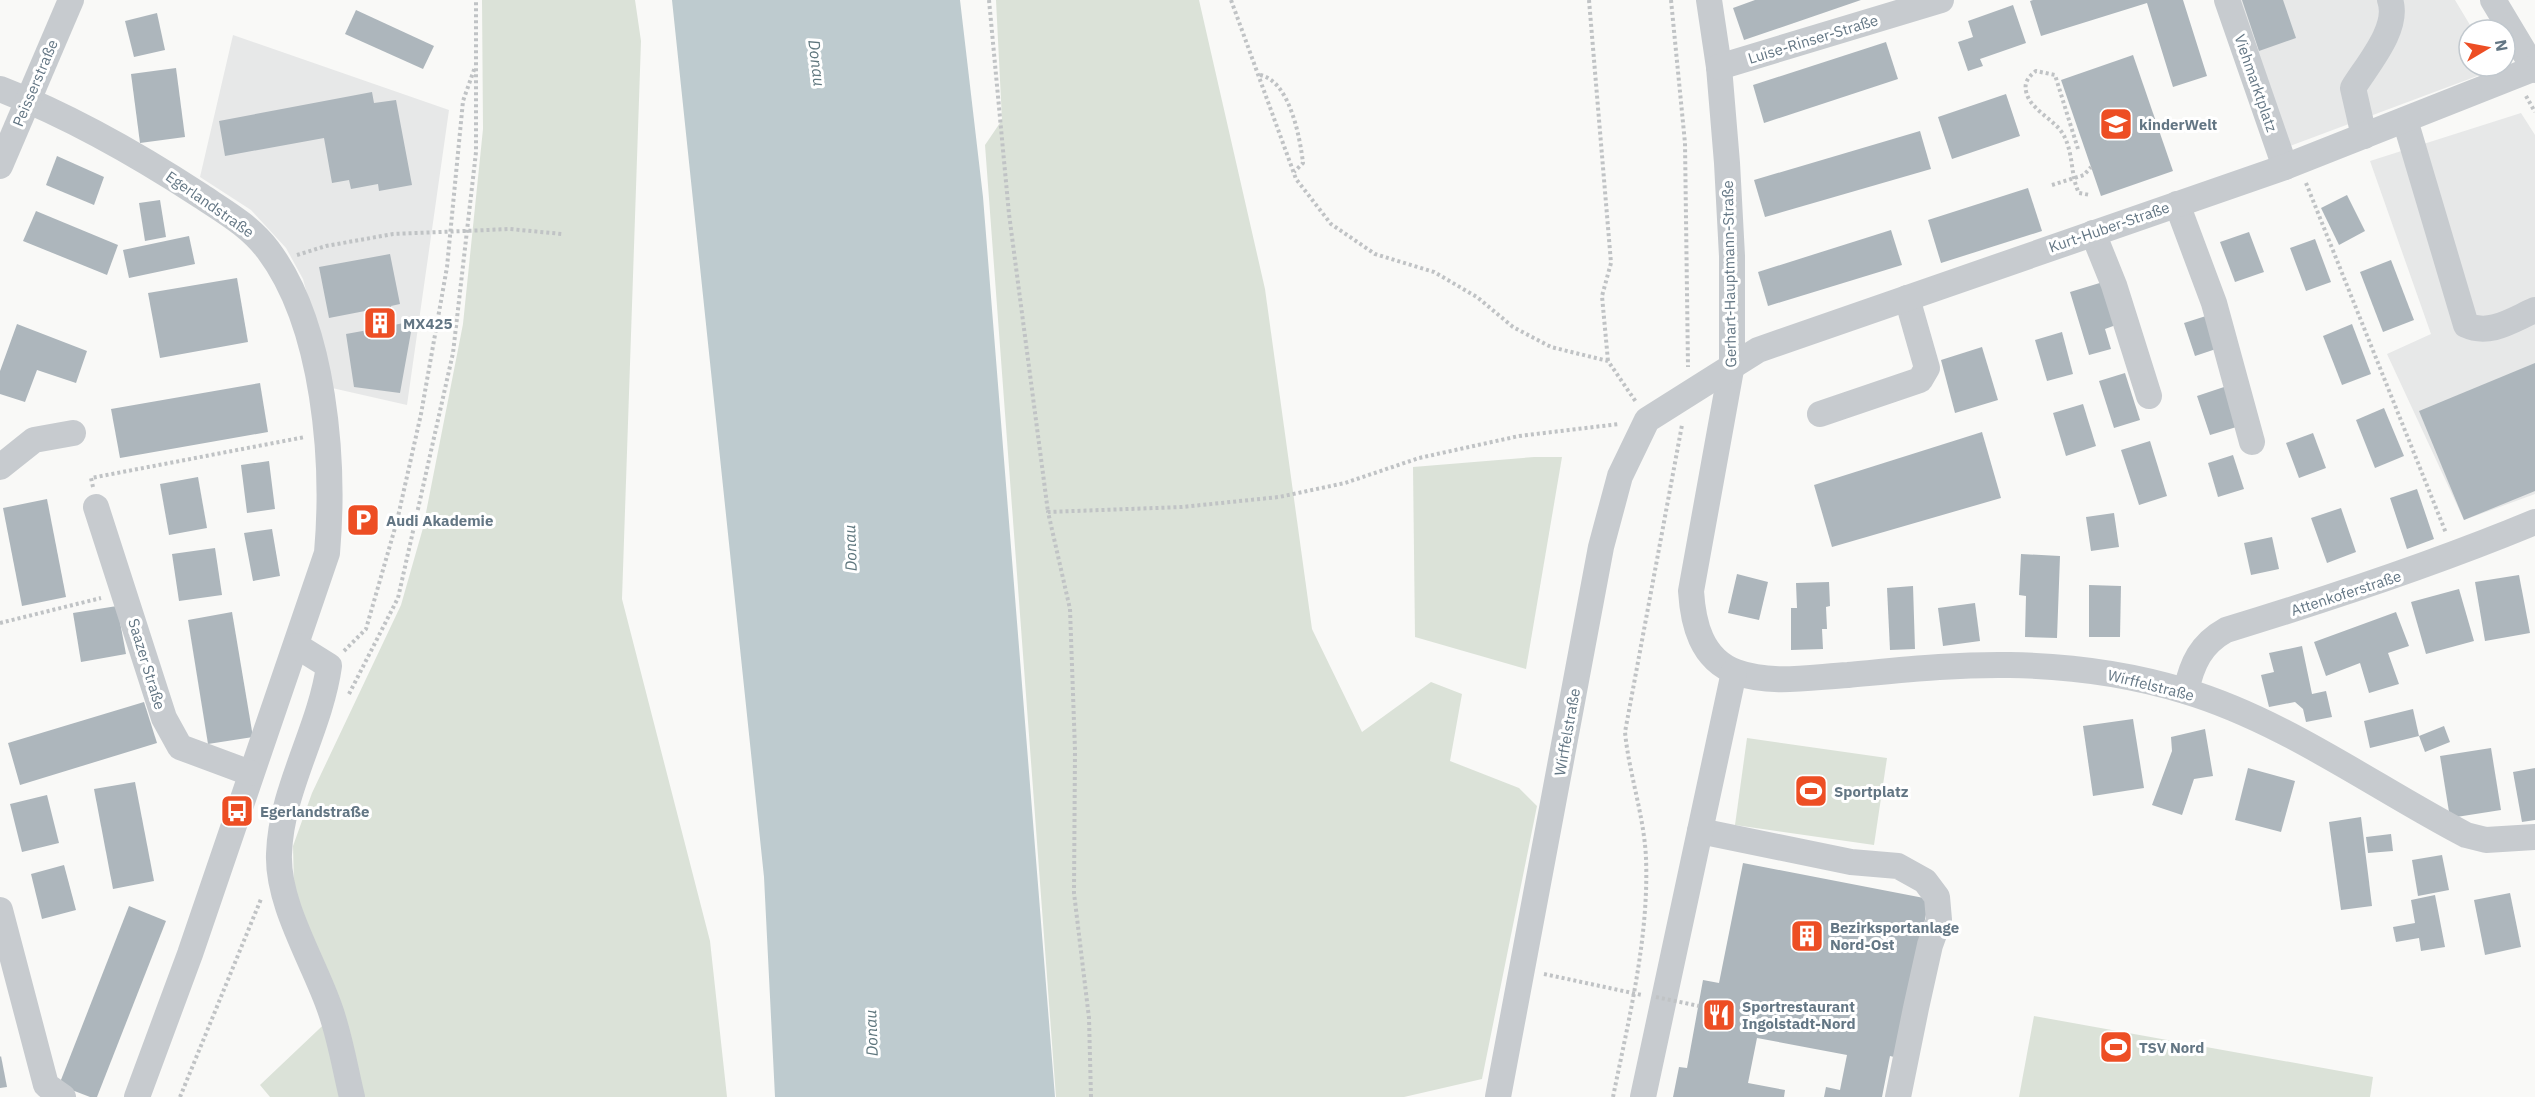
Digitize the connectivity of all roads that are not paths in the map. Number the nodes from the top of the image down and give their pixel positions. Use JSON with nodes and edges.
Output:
{"nodes":[{"id":1,"x":71,"y":0,"type":"edge"},
{"id":2,"x":1709,"y":0,"type":"edge"},
{"id":3,"x":1941,"y":0,"type":"edge"},
{"id":4,"x":2227,"y":0,"type":"edge"},
{"id":5,"x":2390,"y":0,"type":"edge"},
{"id":6,"x":2493,"y":0,"type":"edge"},
{"id":7,"x":1719,"y":68,"type":"junction"},
{"id":8,"x":2535,"y":69,"type":"edge"},
{"id":9,"x":0,"y":89,"type":"edge"},
{"id":10,"x":28,"y":100,"type":"junction"},
{"id":11,"x":2405,"y":120,"type":"junction"},
{"id":12,"x":2364,"y":136,"type":"junction"},
{"id":13,"x":0,"y":166,"type":"edge"},
{"id":14,"x":2285,"y":167,"type":"junction"},
{"id":15,"x":2177,"y":204,"type":"junction"},
{"id":16,"x":2093,"y":233,"type":"junction"},
{"id":17,"x":1907,"y":298,"type":"junction"},
{"id":18,"x":2535,"y":310,"type":"edge"},
{"id":19,"x":1732,"y":364,"type":"junction"},
{"id":20,"x":2149,"y":396,"type":"dead end"},
{"id":21,"x":1820,"y":414,"type":"dead end"},
{"id":22,"x":1647,"y":420,"type":"joint"},
{"id":23,"x":73,"y":433,"type":"dead end"},
{"id":24,"x":2252,"y":442,"type":"dead end"},
{"id":25,"x":0,"y":467,"type":"edge"},
{"id":26,"x":96,"y":507,"type":"road end"},
{"id":27,"x":2535,"y":522,"type":"edge"},
{"id":28,"x":297,"y":646,"type":"junction"},
{"id":29,"x":1734,"y":672,"type":"junction"},
{"id":30,"x":2186,"y":691,"type":"junction"},
{"id":31,"x":250,"y":772,"type":"junction"},
{"id":32,"x":1700,"y":831,"type":"junction"},
{"id":33,"x":2535,"y":837,"type":"edge"},
{"id":34,"x":0,"y":910,"type":"edge"},
{"id":35,"x":63,"y":1097,"type":"edge"},
{"id":36,"x":137,"y":1097,"type":"edge"},
{"id":37,"x":352,"y":1097,"type":"edge"},
{"id":38,"x":1498,"y":1097,"type":"edge"},
{"id":39,"x":1643,"y":1097,"type":"edge"},
{"id":40,"x":1898,"y":1097,"type":"edge"}],
"edges":[{"from":1,"to":10,"type":"street","name":"Peisserstraße"},
{"from":2,"to":7,"type":"street","name":"Gerhart-Hauptmann-Straße"},
{"from":3,"to":7,"type":"street","name":"Luise-Rinser-Straße"},
{"from":4,"to":14,"type":"street","name":"Viehmarktplatz"},
{"from":5,"to":12,"type":"street"},
{"from":6,"to":8,"type":"street"},
{"from":7,"to":19,"type":"street","name":"Gerhart-Hauptmann-Straße"},
{"from":8,"to":11,"type":"street","name":"Kurt-Huber-Straße"},
{"from":9,"to":10,"type":"street","name":"Egerlandstraße"},
{"from":10,"to":13,"type":"street","name":"Peisserstraße"},
{"from":10,"to":28,"type":"street","name":"Egerlandstraße"},
{"from":11,"to":12,"type":"street","name":"Kurt-Huber-Straße"},
{"from":11,"to":18,"type":"street"},
{"from":12,"to":14,"type":"street","name":"Kurt-Huber-Straße"},
{"from":14,"to":15,"type":"street","name":"Kurt-Huber-Straße"},
{"from":15,"to":16,"type":"street","name":"Kurt-Huber-Straße"},
{"from":15,"to":24,"type":"street"},
{"from":16,"to":17,"type":"street","name":"Kurt-Huber-Straße"},
{"from":16,"to":20,"type":"street"},
{"from":17,"to":19,"type":"street","name":"Kurt-Huber-Straße"},
{"from":17,"to":21,"type":"street"},
{"from":19,"to":22,"type":"street","name":"Kurt-Huber-Straße"},
{"from":19,"to":29,"type":"street","name":"Gerhart-Hauptmann-Straße"},
{"from":22,"to":38,"type":"street","name":"Wirffelstraße"},
{"from":23,"to":25,"type":"street"},
{"from":26,"to":31,"type":"street","name":"Saazer Straße"},
{"from":27,"to":30,"type":"street","name":"Attenkoferstraße"},
{"from":28,"to":31,"type":"street","name":"Egerlandstraße"},
{"from":28,"to":37,"type":"street"},
{"from":29,"to":30,"type":"street","name":"Wirffelstraße"},
{"from":29,"to":32,"type":"street"},
{"from":30,"to":33,"type":"street","name":"Wirffelstraße"},
{"from":31,"to":36,"type":"street","name":"Egerlandstraße"},
{"from":32,"to":39,"type":"street"},
{"from":32,"to":40,"type":"street"},
{"from":34,"to":35,"type":"street"}]}
